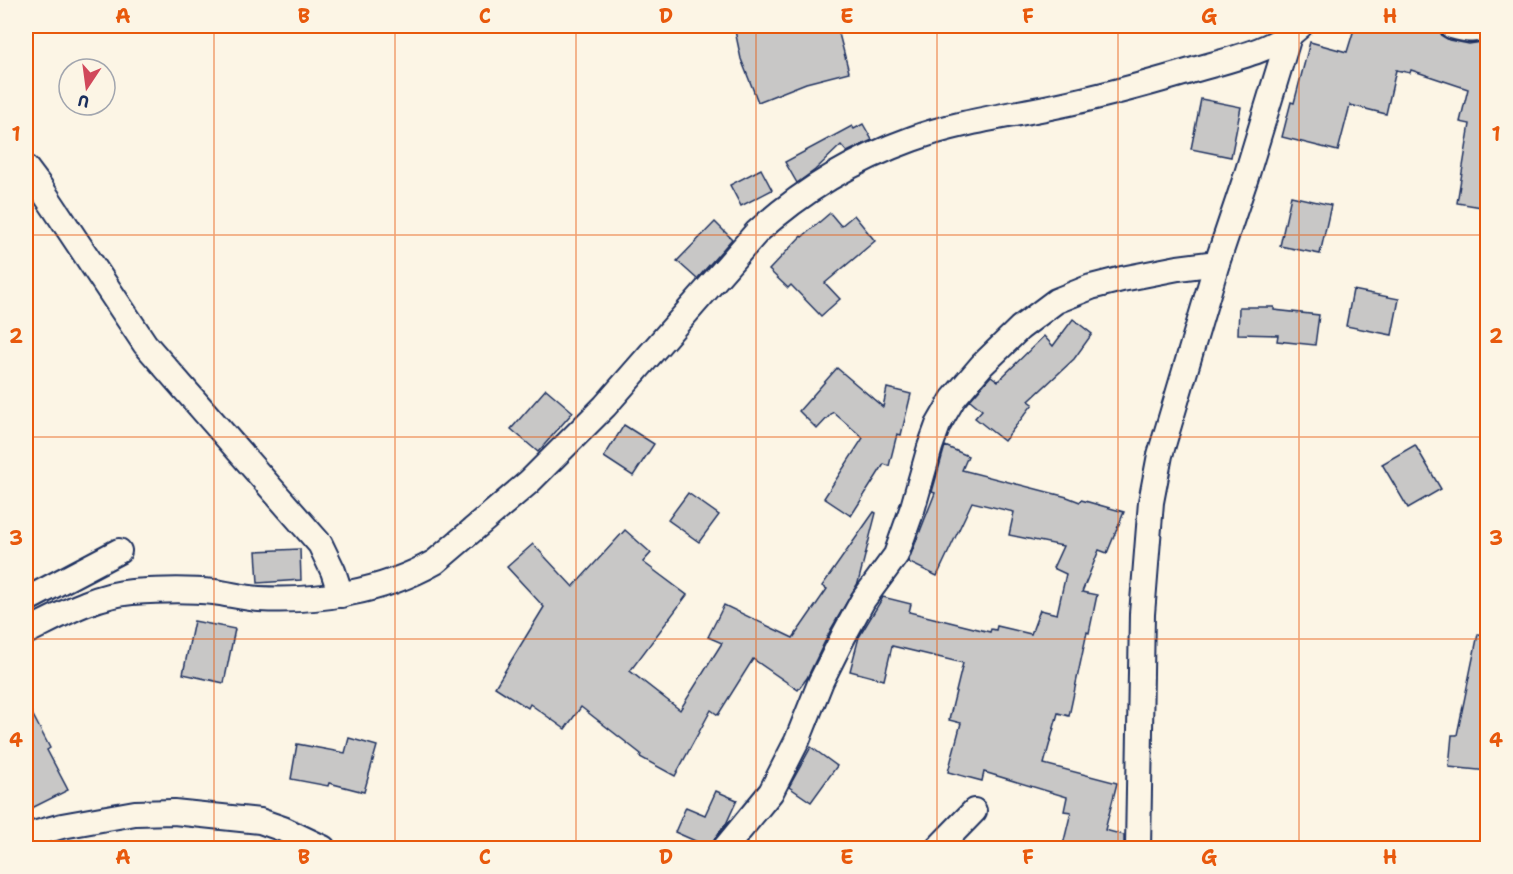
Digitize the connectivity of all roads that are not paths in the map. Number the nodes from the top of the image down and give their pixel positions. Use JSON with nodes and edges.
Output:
{"nodes":[{"id":1,"x":1452,"y":26,"type":"edge"},
{"id":2,"x":1486,"y":26,"type":"edge"},
{"id":3,"x":1294,"y":31,"type":"edge"},
{"id":4,"x":26,"y":168,"type":"edge"},
{"id":5,"x":1216,"y":263,"type":"junction"},
{"id":6,"x":119,"y":550,"type":"dead end"},
{"id":7,"x":341,"y":595,"type":"junction"},
{"id":8,"x":26,"y":600,"type":"edge"},
{"id":9,"x":26,"y":632,"type":"edge"},
{"id":10,"x":974,"y":811,"type":"dead end"},
{"id":11,"x":26,"y":836,"type":"edge"},
{"id":12,"x":323,"y":849,"type":"edge"},
{"id":13,"x":725,"y":849,"type":"edge"},
{"id":14,"x":938,"y":849,"type":"edge"},
{"id":15,"x":1138,"y":849,"type":"edge"}],
"edges":[{"from":1,"to":2,"type":"street"},
{"from":3,"to":5,"type":"street"},
{"from":3,"to":7,"type":"street"},
{"from":4,"to":7,"type":"street"},
{"from":5,"to":13,"type":"street"},
{"from":5,"to":15,"type":"street"},
{"from":6,"to":8,"type":"street"},
{"from":7,"to":9,"type":"street"},
{"from":10,"to":14,"type":"street"},
{"from":11,"to":12,"type":"street"}]}
